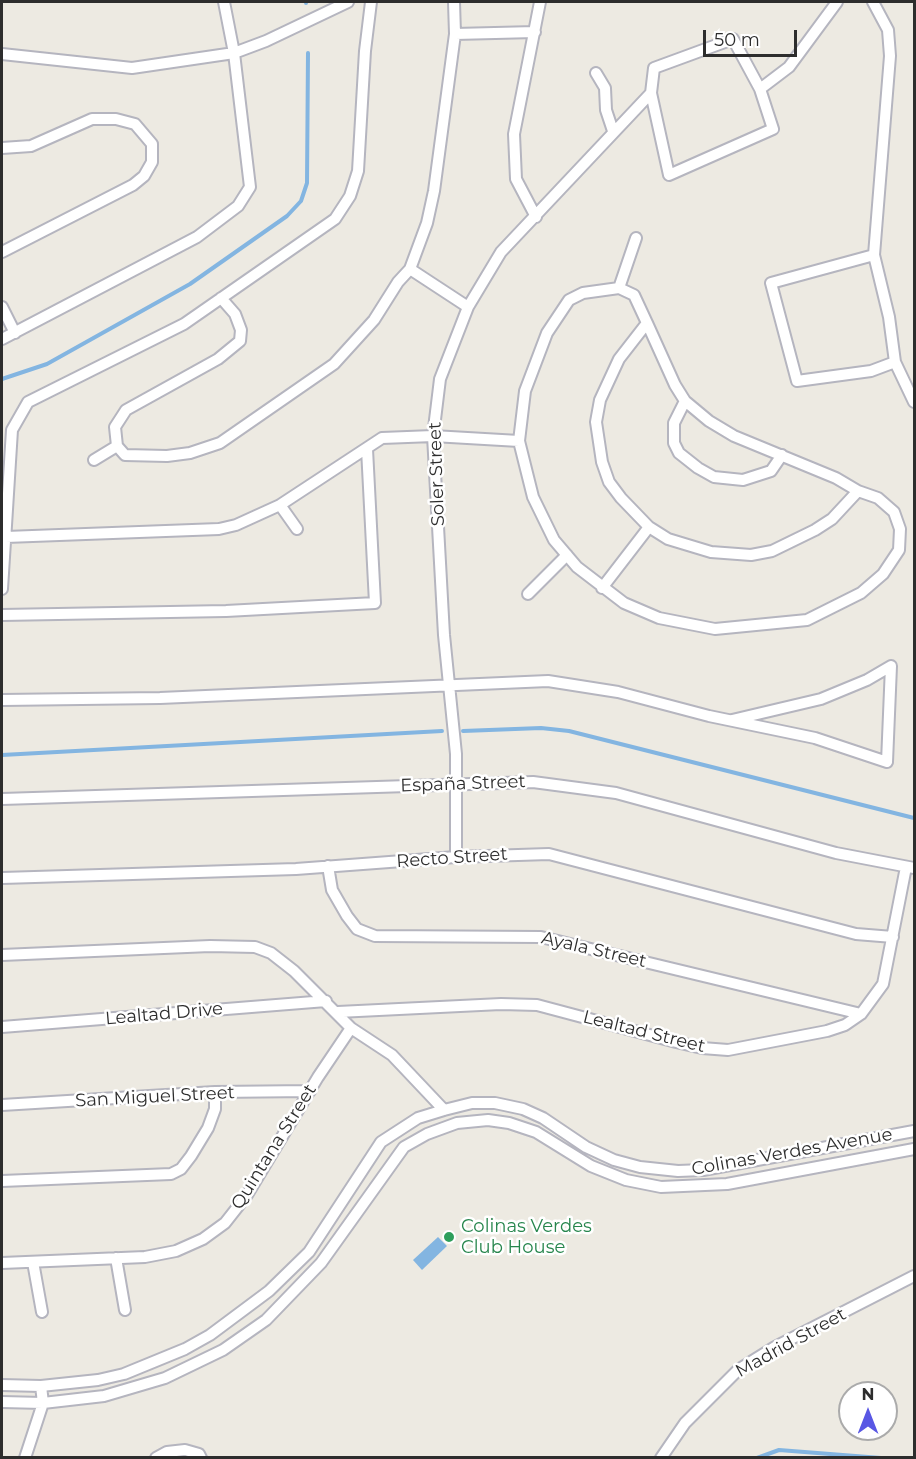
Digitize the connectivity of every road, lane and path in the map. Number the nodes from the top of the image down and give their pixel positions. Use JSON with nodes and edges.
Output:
{"nodes":[{"id":1,"x":224,"y":2,"type":"edge"},
{"id":2,"x":348,"y":2,"type":"edge"},
{"id":3,"x":371,"y":2,"type":"edge"},
{"id":4,"x":454,"y":2,"type":"edge"},
{"id":5,"x":540,"y":2,"type":"edge"},
{"id":6,"x":837,"y":2,"type":"edge"},
{"id":7,"x":873,"y":2,"type":"edge"},
{"id":8,"x":535,"y":32,"type":"junction"},
{"id":9,"x":455,"y":34,"type":"junction"},
{"id":10,"x":234,"y":53,"type":"junction"},
{"id":11,"x":2,"y":54,"type":"edge"},
{"id":12,"x":596,"y":74,"type":"dead end"},
{"id":13,"x":760,"y":89,"type":"junction"},
{"id":14,"x":651,"y":93,"type":"junction"},
{"id":15,"x":613,"y":131,"type":"junction"},
{"id":16,"x":2,"y":147,"type":"edge"},
{"id":17,"x":536,"y":217,"type":"junction"},
{"id":18,"x":636,"y":238,"type":"dead end"},
{"id":19,"x":2,"y":252,"type":"edge"},
{"id":20,"x":874,"y":255,"type":"junction"},
{"id":21,"x":410,"y":269,"type":"junction"},
{"id":22,"x":619,"y":288,"type":"junction"},
{"id":23,"x":221,"y":298,"type":"junction"},
{"id":24,"x":2,"y":307,"type":"edge"},
{"id":25,"x":468,"y":307,"type":"junction"},
{"id":26,"x":647,"y":323,"type":"junction"},
{"id":27,"x":15,"y":333,"type":"junction"},
{"id":28,"x":2,"y":339,"type":"edge"},
{"id":29,"x":895,"y":362,"type":"junction"},
{"id":30,"x":685,"y":400,"type":"junction"},
{"id":31,"x":915,"y":402,"type":"edge"},
{"id":32,"x":7,"y":430,"type":"edge"},
{"id":33,"x":433,"y":436,"type":"junction"},
{"id":34,"x":519,"y":441,"type":"junction"},
{"id":35,"x":117,"y":446,"type":"junction"},
{"id":36,"x":367,"y":448,"type":"junction"},
{"id":37,"x":782,"y":455,"type":"junction"},
{"id":38,"x":94,"y":460,"type":"dead end"},
{"id":39,"x":858,"y":491,"type":"junction"},
{"id":40,"x":280,"y":506,"type":"junction"},
{"id":41,"x":649,"y":527,"type":"junction"},
{"id":42,"x":297,"y":529,"type":"dead end"},
{"id":43,"x":6,"y":537,"type":"junction"},
{"id":44,"x":567,"y":555,"type":"junction"},
{"id":45,"x":602,"y":588,"type":"junction"},
{"id":46,"x":2,"y":590,"type":"edge"},
{"id":47,"x":528,"y":594,"type":"dead end"},
{"id":48,"x":2,"y":615,"type":"edge"},
{"id":49,"x":450,"y":684,"type":"junction"},
{"id":50,"x":2,"y":700,"type":"edge"},
{"id":51,"x":732,"y":720,"type":"junction"},
{"id":52,"x":455,"y":784,"type":"junction"},
{"id":53,"x":2,"y":800,"type":"edge"},
{"id":54,"x":456,"y":856,"type":"junction"},
{"id":55,"x":328,"y":866,"type":"junction"},
{"id":56,"x":910,"y":867,"type":"edge"},
{"id":57,"x":2,"y":878,"type":"edge"},
{"id":58,"x":893,"y":937,"type":"junction"},
{"id":59,"x":2,"y":955,"type":"edge"},
{"id":60,"x":326,"y":1001,"type":"junction"},
{"id":61,"x":338,"y":1012,"type":"junction"},
{"id":62,"x":861,"y":1014,"type":"junction"},
{"id":63,"x":2,"y":1026,"type":"edge"},
{"id":64,"x":351,"y":1028,"type":"junction"},
{"id":65,"x":310,"y":1091,"type":"junction"},
{"id":66,"x":215,"y":1092,"type":"junction"},
{"id":67,"x":2,"y":1105,"type":"edge"},
{"id":68,"x":444,"y":1110,"type":"junction"},
{"id":69,"x":915,"y":1131,"type":"edge"},
{"id":70,"x":915,"y":1149,"type":"edge"},
{"id":71,"x":2,"y":1181,"type":"edge"},
{"id":72,"x":116,"y":1258,"type":"junction"},
{"id":73,"x":33,"y":1262,"type":"junction"},
{"id":74,"x":2,"y":1263,"type":"edge"},
{"id":75,"x":915,"y":1276,"type":"edge"},
{"id":76,"x":125,"y":1310,"type":"dead end"},
{"id":77,"x":42,"y":1312,"type":"dead end"},
{"id":78,"x":2,"y":1385,"type":"edge"},
{"id":79,"x":41,"y":1386,"type":"junction"},
{"id":80,"x":2,"y":1402,"type":"edge"},
{"id":81,"x":43,"y":1403,"type":"junction"},
{"id":82,"x":25,"y":1458,"type":"edge"},
{"id":83,"x":156,"y":1458,"type":"edge"},
{"id":84,"x":201,"y":1458,"type":"edge"},
{"id":85,"x":661,"y":1458,"type":"edge"}],
"edges":[{"from":1,"to":10,"type":"street"},
{"from":2,"to":10,"type":"street"},
{"from":3,"to":23,"type":"street"},
{"from":4,"to":9,"type":"street"},
{"from":5,"to":8,"type":"street"},
{"from":6,"to":13,"type":"street"},
{"from":7,"to":20,"type":"street"},
{"from":8,"to":9,"type":"street"},
{"from":8,"to":17,"type":"street"},
{"from":9,"to":21,"type":"street"},
{"from":10,"to":11,"type":"street"},
{"from":10,"to":27,"type":"street"},
{"from":12,"to":15,"type":"street"},
{"from":13,"to":14,"type":"street"},
{"from":13,"to":14,"type":"street"},
{"from":14,"to":15,"type":"street","name":"Soler Street"},
{"from":15,"to":17,"type":"street","name":"Soler Street"},
{"from":16,"to":19,"type":"street"},
{"from":17,"to":25,"type":"street","name":"Soler Street"},
{"from":18,"to":22,"type":"street"},
{"from":20,"to":29,"type":"street"},
{"from":20,"to":29,"type":"street"},
{"from":21,"to":25,"type":"street"},
{"from":21,"to":35,"type":"street"},
{"from":22,"to":26,"type":"street"},
{"from":22,"to":34,"type":"street"},
{"from":23,"to":32,"type":"street"},
{"from":23,"to":35,"type":"street"},
{"from":24,"to":27,"type":"street"},
{"from":25,"to":33,"type":"street","name":"Soler Street"},
{"from":26,"to":30,"type":"street"},
{"from":26,"to":41,"type":"street"},
{"from":27,"to":28,"type":"street"},
{"from":29,"to":31,"type":"street"},
{"from":30,"to":37,"type":"street"},
{"from":30,"to":37,"type":"street"},
{"from":32,"to":43,"type":"street"},
{"from":33,"to":34,"type":"street"},
{"from":33,"to":36,"type":"street"},
{"from":33,"to":49,"type":"street","name":"Soler Street"},
{"from":34,"to":44,"type":"street"},
{"from":35,"to":38,"type":"street"},
{"from":36,"to":40,"type":"street"},
{"from":36,"to":48,"type":"street"},
{"from":37,"to":39,"type":"street"},
{"from":39,"to":41,"type":"street"},
{"from":39,"to":45,"type":"street"},
{"from":40,"to":42,"type":"street"},
{"from":40,"to":43,"type":"street"},
{"from":41,"to":45,"type":"street"},
{"from":43,"to":46,"type":"street"},
{"from":44,"to":45,"type":"street"},
{"from":44,"to":47,"type":"street"},
{"from":49,"to":50,"type":"street"},
{"from":49,"to":51,"type":"street"},
{"from":49,"to":52,"type":"street","name":"Soler Street"},
{"from":51,"to":51,"type":"street"},
{"from":52,"to":53,"type":"street","name":"España Street"},
{"from":52,"to":54,"type":"street","name":"Soler Street"},
{"from":52,"to":56,"type":"street","name":"España Street"},
{"from":54,"to":55,"type":"street","name":"Recto Street"},
{"from":54,"to":58,"type":"street","name":"Recto Street"},
{"from":55,"to":57,"type":"street","name":"Recto Street"},
{"from":55,"to":62,"type":"street","name":"Ayala Street"},
{"from":56,"to":58,"type":"street","name":"Lealtad Street"},
{"from":58,"to":62,"type":"street","name":"Lealtad Street"},
{"from":59,"to":60,"type":"street"},
{"from":60,"to":61,"type":"street"},
{"from":60,"to":63,"type":"street","name":"Lealtad Drive"},
{"from":61,"to":62,"type":"street","name":"Lealtad Street"},
{"from":61,"to":64,"type":"street"},
{"from":64,"to":65,"type":"street","name":"Quintana Street"},
{"from":64,"to":68,"type":"street"},
{"from":65,"to":66,"type":"street","name":"San Miguel Street"},
{"from":65,"to":72,"type":"street","name":"Quintana Street"},
{"from":66,"to":67,"type":"street","name":"San Miguel Street"},
{"from":66,"to":71,"type":"street"},
{"from":68,"to":69,"type":"street","name":"Colinas Verdes Avenue"},
{"from":68,"to":79,"type":"street","name":"Colinas Verdes Avenue"},
{"from":70,"to":81,"type":"street","name":"Colinas Verdes Avenue"},
{"from":72,"to":73,"type":"street","name":"Quintana Street"},
{"from":72,"to":76,"type":"street"},
{"from":73,"to":74,"type":"street","name":"Quintana Street"},
{"from":73,"to":77,"type":"street"},
{"from":75,"to":85,"type":"street","name":"Madrid Street"},
{"from":78,"to":79,"type":"street","name":"Colinas Verdes Avenue"},
{"from":79,"to":81,"type":"street"},
{"from":80,"to":81,"type":"street","name":"Colinas Verdes Avenue"},
{"from":81,"to":82,"type":"street"},
{"from":83,"to":84,"type":"street"}]}
